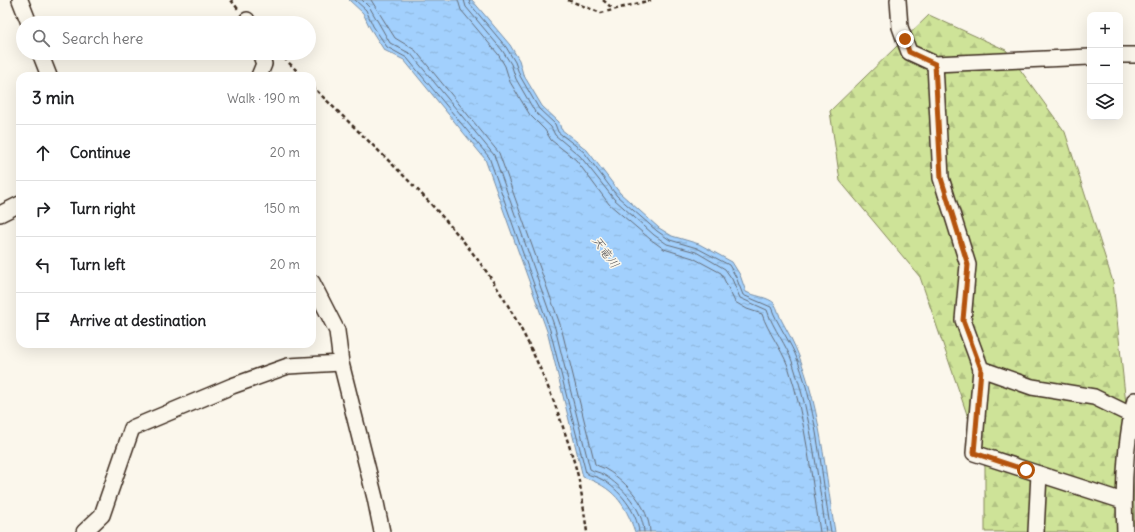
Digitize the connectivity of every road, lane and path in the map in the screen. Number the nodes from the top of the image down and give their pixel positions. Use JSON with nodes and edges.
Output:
{"nodes":[{"id":1,"x":20,"y":0,"type":"edge"},
{"id":2,"x":568,"y":0,"type":"edge"},
{"id":3,"x":603,"y":0,"type":"edge"},
{"id":4,"x":651,"y":0,"type":"edge"},
{"id":5,"x":898,"y":0,"type":"edge"},
{"id":6,"x":613,"y":10,"type":"junction"},
{"id":7,"x":26,"y":16,"type":"edge"},
{"id":8,"x":1123,"y":55,"type":"edge"},
{"id":9,"x":1135,"y":55,"type":"edge"},
{"id":10,"x":1087,"y":57,"type":"edge"},
{"id":11,"x":43,"y":60,"type":"edge"},
{"id":12,"x":263,"y":60,"type":"edge"},
{"id":13,"x":286,"y":60,"type":"edge"},
{"id":14,"x":935,"y":64,"type":"junction"},
{"id":15,"x":47,"y":72,"type":"edge"},
{"id":16,"x":261,"y":72,"type":"edge"},
{"id":17,"x":298,"y":72,"type":"edge"},
{"id":18,"x":316,"y":90,"type":"edge"},
{"id":19,"x":16,"y":206,"type":"edge"},
{"id":20,"x":0,"y":214,"type":"edge"},
{"id":21,"x":316,"y":290,"type":"edge"},
{"id":22,"x":341,"y":363,"type":"junction"},
{"id":23,"x":981,"y":369,"type":"junction"},
{"id":24,"x":1135,"y":400,"type":"edge"},
{"id":25,"x":1132,"y":414,"type":"junction"},
{"id":26,"x":1039,"y":474,"type":"junction"},
{"id":27,"x":1123,"y":501,"type":"junction"},
{"id":28,"x":84,"y":532,"type":"edge"},
{"id":29,"x":382,"y":532,"type":"edge"},
{"id":30,"x":587,"y":532,"type":"edge"},
{"id":31,"x":1036,"y":532,"type":"edge"},
{"id":32,"x":1125,"y":532,"type":"edge"}],
"edges":[{"from":1,"to":7,"type":"street"},
{"from":2,"to":6,"type":"path"},
{"from":3,"to":6,"type":"path"},
{"from":4,"to":6,"type":"path"},
{"from":5,"to":14,"type":"street"},
{"from":8,"to":9,"type":"street"},
{"from":10,"to":14,"type":"street"},
{"from":11,"to":15,"type":"street"},
{"from":12,"to":16,"type":"street"},
{"from":13,"to":17,"type":"path"},
{"from":14,"to":23,"type":"street"},
{"from":18,"to":30,"type":"path"},
{"from":19,"to":20,"type":"street"},
{"from":21,"to":22,"type":"street"},
{"from":22,"to":28,"type":"street"},
{"from":22,"to":29,"type":"street"},
{"from":23,"to":25,"type":"street"},
{"from":23,"to":26,"type":"street"},
{"from":24,"to":25,"type":"street"},
{"from":25,"to":27,"type":"street"},
{"from":26,"to":27,"type":"street"},
{"from":26,"to":31,"type":"street"},
{"from":27,"to":32,"type":"street"}]}
